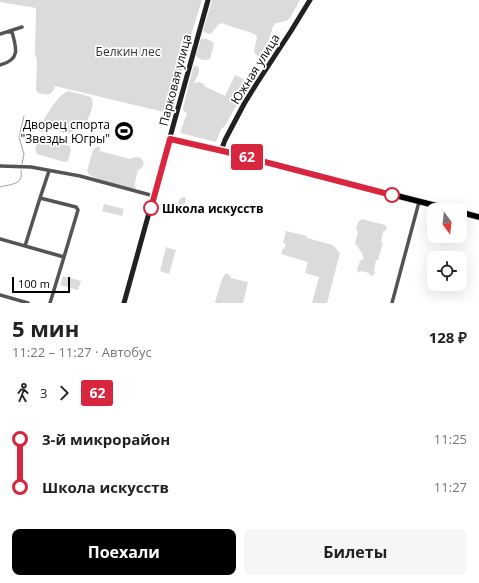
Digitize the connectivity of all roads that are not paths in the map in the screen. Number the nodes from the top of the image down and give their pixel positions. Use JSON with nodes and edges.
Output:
{"nodes":[{"id":1,"x":208,"y":0,"type":"edge"},
{"id":2,"x":310,"y":0,"type":"edge"},
{"id":3,"x":22,"y":27,"type":"dead end"},
{"id":4,"x":8,"y":32,"type":"junction"},
{"id":5,"x":0,"y":34,"type":"edge"},
{"id":6,"x":0,"y":65,"type":"edge"},
{"id":7,"x":170,"y":139,"type":"junction"},
{"id":8,"x":221,"y":151,"type":"junction"},
{"id":9,"x":0,"y":166,"type":"edge"},
{"id":10,"x":50,"y":170,"type":"junction"},
{"id":11,"x":154,"y":196,"type":"junction"},
{"id":12,"x":40,"y":198,"type":"junction"},
{"id":13,"x":419,"y":202,"type":"junction"},
{"id":14,"x":427,"y":204,"type":"edge"},
{"id":15,"x":467,"y":214,"type":"edge"},
{"id":16,"x":479,"y":217,"type":"edge"},
{"id":17,"x":0,"y":240,"type":"edge"},
{"id":18,"x":25,"y":246,"type":"junction"},
{"id":19,"x":64,"y":257,"type":"junction"},
{"id":20,"x":0,"y":296,"type":"edge"},
{"id":21,"x":28,"y":303,"type":"edge"},
{"id":22,"x":50,"y":303,"type":"edge"},
{"id":23,"x":124,"y":303,"type":"edge"},
{"id":24,"x":392,"y":303,"type":"edge"}],
"edges":[{"from":1,"to":7,"type":"main road","name":"Парковая улица"},
{"from":2,"to":8,"type":"main road","name":"Южная улица"},
{"from":3,"to":4,"type":"street"},
{"from":4,"to":5,"type":"street"},
{"from":4,"to":6,"type":"street"},
{"from":7,"to":8,"type":"main road"},
{"from":7,"to":11,"type":"main road","name":"Парковая улица"},
{"from":8,"to":13,"type":"main road"},
{"from":9,"to":10,"type":"street"},
{"from":10,"to":11,"type":"street"},
{"from":10,"to":12,"type":"street"},
{"from":11,"to":23,"type":"main road","name":"Парковая улица"},
{"from":12,"to":18,"type":"street"},
{"from":12,"to":19,"type":"street"},
{"from":13,"to":14,"type":"main road"},
{"from":13,"to":24,"type":"street"},
{"from":15,"to":16,"type":"main road"},
{"from":17,"to":18,"type":"street"},
{"from":18,"to":19,"type":"street"},
{"from":19,"to":22,"type":"street"},
{"from":20,"to":21,"type":"street"}]}
